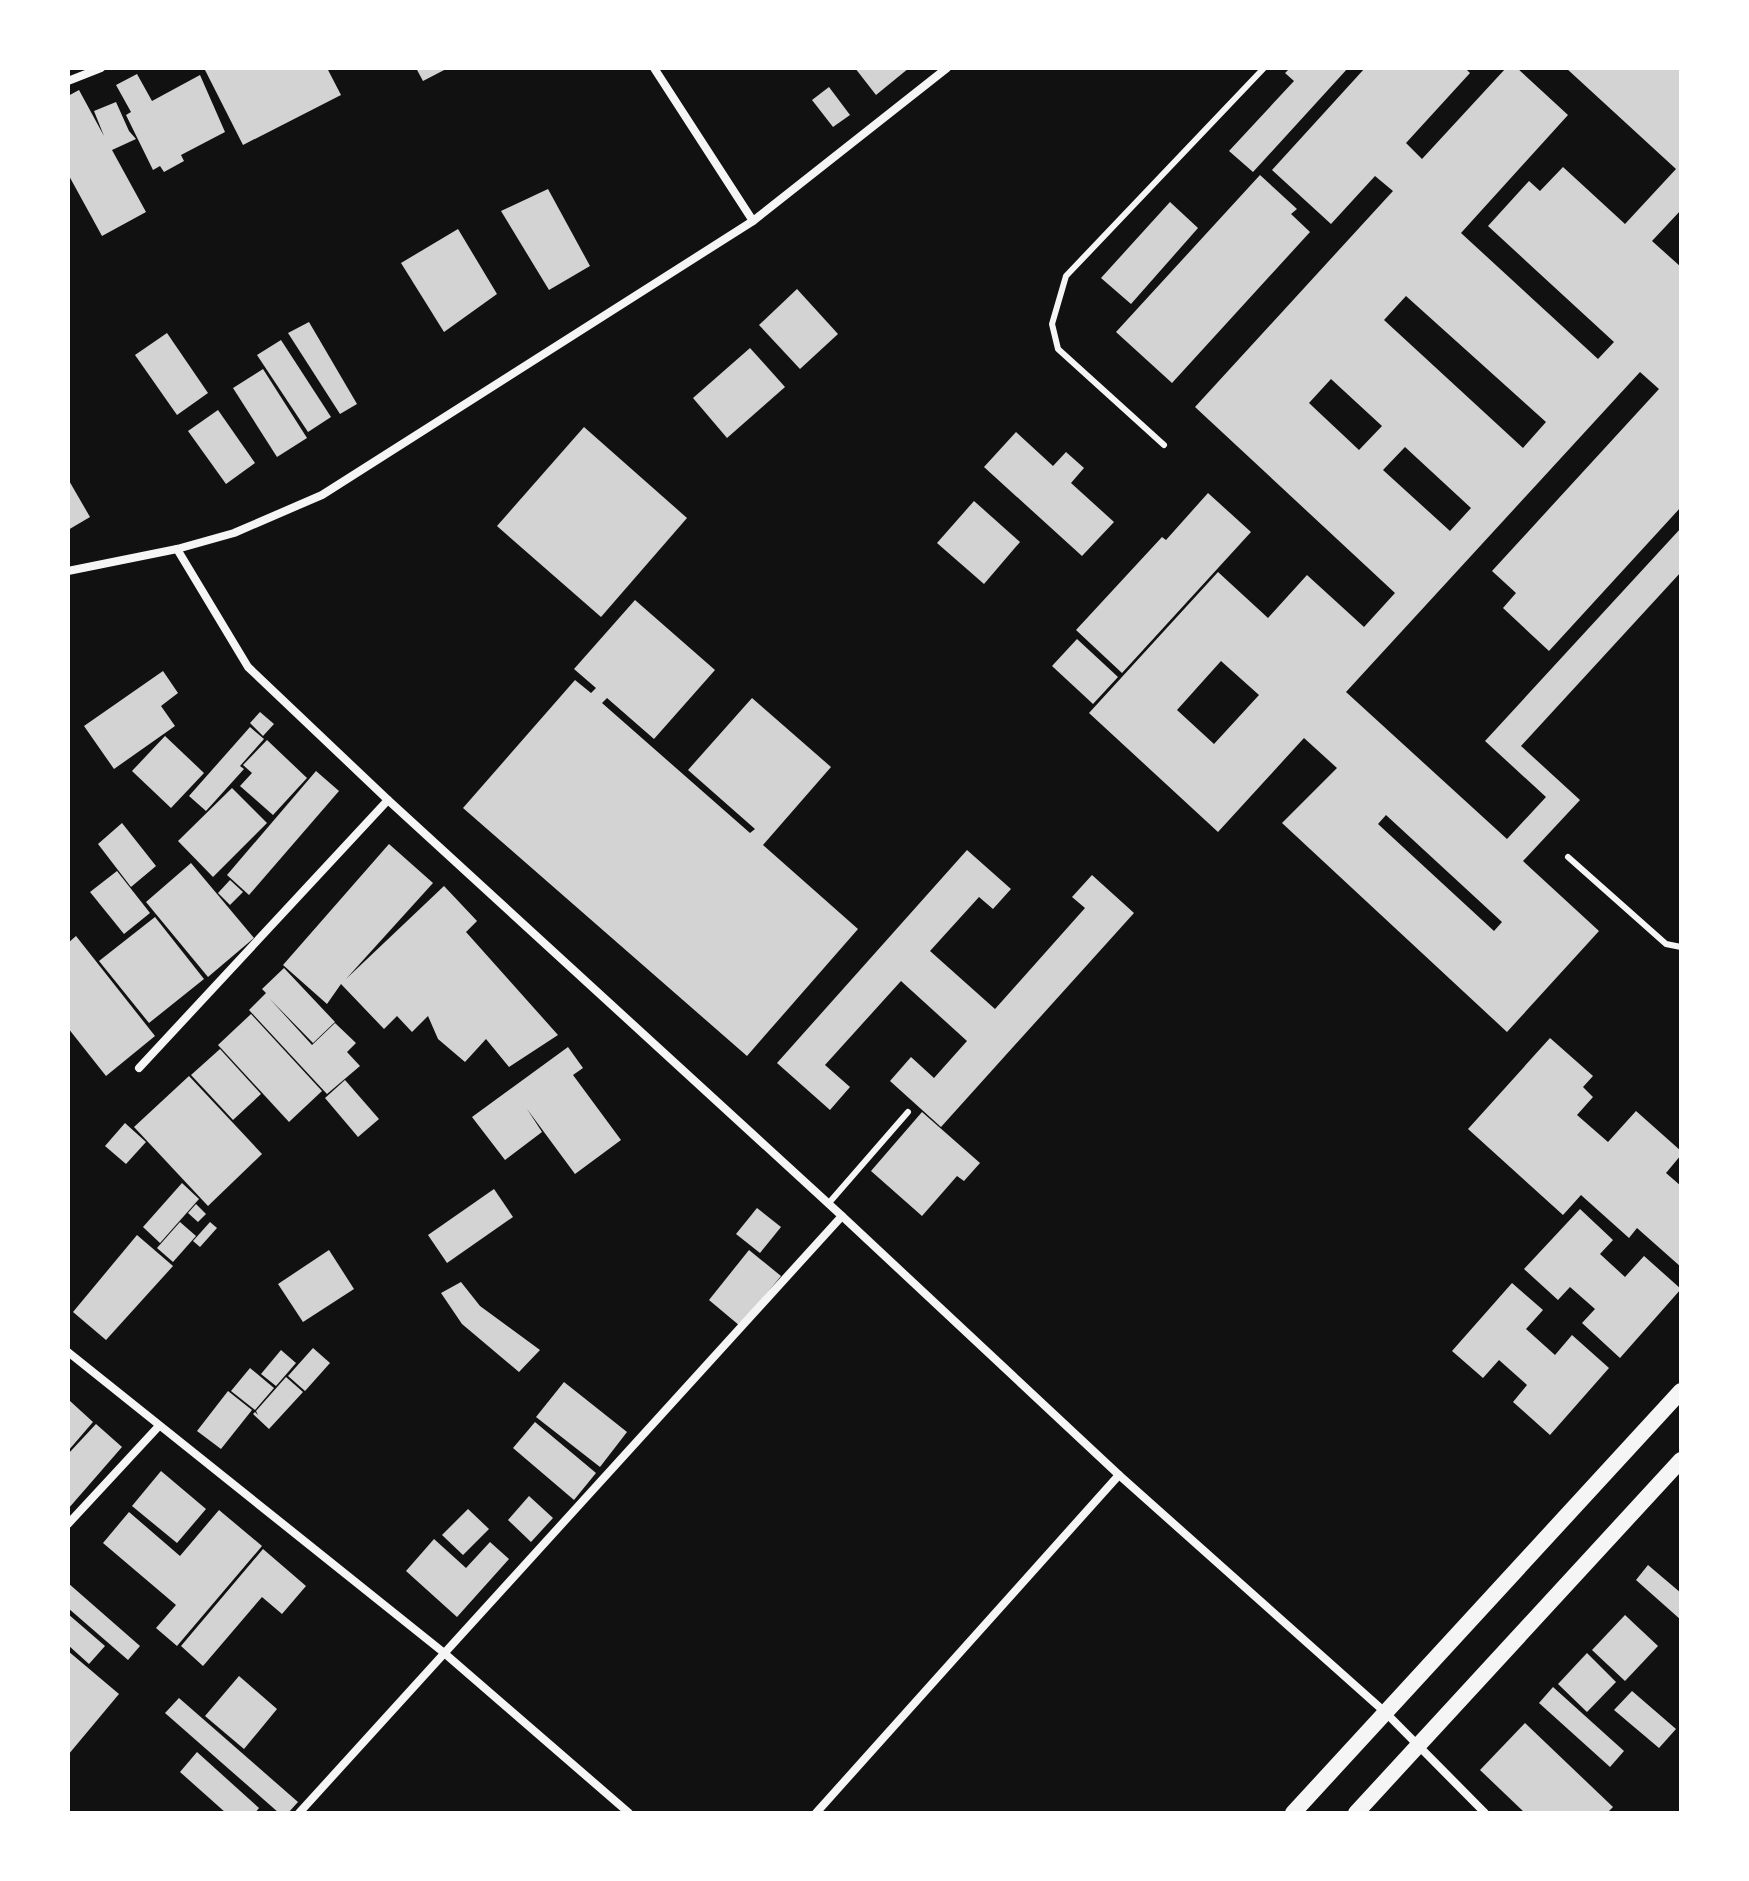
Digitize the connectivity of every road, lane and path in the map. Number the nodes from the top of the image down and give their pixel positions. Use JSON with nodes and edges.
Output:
{"nodes":[{"id":1,"x":101,"y":68,"type":"edge"},
{"id":2,"x":654,"y":68,"type":"edge"},
{"id":3,"x":947,"y":68,"type":"edge"},
{"id":4,"x":1264,"y":68,"type":"edge"},
{"id":5,"x":68,"y":81,"type":"edge"},
{"id":6,"x":753,"y":221,"type":"junction"},
{"id":7,"x":1164,"y":445,"type":"dead end"},
{"id":8,"x":177,"y":549,"type":"junction"},
{"id":9,"x":68,"y":571,"type":"edge"},
{"id":10,"x":388,"y":800,"type":"junction"},
{"id":11,"x":1568,"y":857,"type":"dead end"},
{"id":12,"x":1681,"y":947,"type":"edge"},
{"id":13,"x":139,"y":1068,"type":"dead end"},
{"id":14,"x":908,"y":1112,"type":"dead end"},
{"id":15,"x":828,"y":1204,"type":"junction"},
{"id":16,"x":842,"y":1216,"type":"junction"},
{"id":17,"x":68,"y":1352,"type":"edge"},
{"id":18,"x":1681,"y":1391,"type":"edge"},
{"id":19,"x":158,"y":1427,"type":"junction"},
{"id":20,"x":1681,"y":1460,"type":"edge"},
{"id":21,"x":1119,"y":1475,"type":"junction"},
{"id":22,"x":68,"y":1524,"type":"edge"},
{"id":23,"x":443,"y":1652,"type":"junction"},
{"id":24,"x":1386,"y":1713,"type":"junction"},
{"id":25,"x":1418,"y":1746,"type":"junction"},
{"id":26,"x":299,"y":1813,"type":"edge"},
{"id":27,"x":629,"y":1813,"type":"edge"},
{"id":28,"x":816,"y":1813,"type":"edge"},
{"id":29,"x":1293,"y":1813,"type":"edge"},
{"id":30,"x":1356,"y":1813,"type":"edge"},
{"id":31,"x":1485,"y":1813,"type":"edge"}],
"edges":[{"from":1,"to":5,"type":"street"},
{"from":2,"to":6,"type":"street"},
{"from":3,"to":6,"type":"street"},
{"from":4,"to":7,"type":"lane"},
{"from":6,"to":8,"type":"street"},
{"from":8,"to":9,"type":"street"},
{"from":8,"to":10,"type":"street"},
{"from":10,"to":13,"type":"street"},
{"from":10,"to":15,"type":"street"},
{"from":11,"to":12,"type":"lane"},
{"from":14,"to":15,"type":"lane"},
{"from":15,"to":16,"type":"street"},
{"from":16,"to":21,"type":"street"},
{"from":16,"to":23,"type":"street"},
{"from":17,"to":19,"type":"street"},
{"from":18,"to":24,"type":"main road"},
{"from":19,"to":22,"type":"street"},
{"from":19,"to":23,"type":"street"},
{"from":20,"to":25,"type":"main road"},
{"from":21,"to":24,"type":"street"},
{"from":21,"to":28,"type":"street"},
{"from":23,"to":26,"type":"street"},
{"from":23,"to":27,"type":"street"},
{"from":24,"to":25,"type":"street"},
{"from":24,"to":29,"type":"main road"},
{"from":25,"to":30,"type":"main road"},
{"from":25,"to":31,"type":"street"}]}
